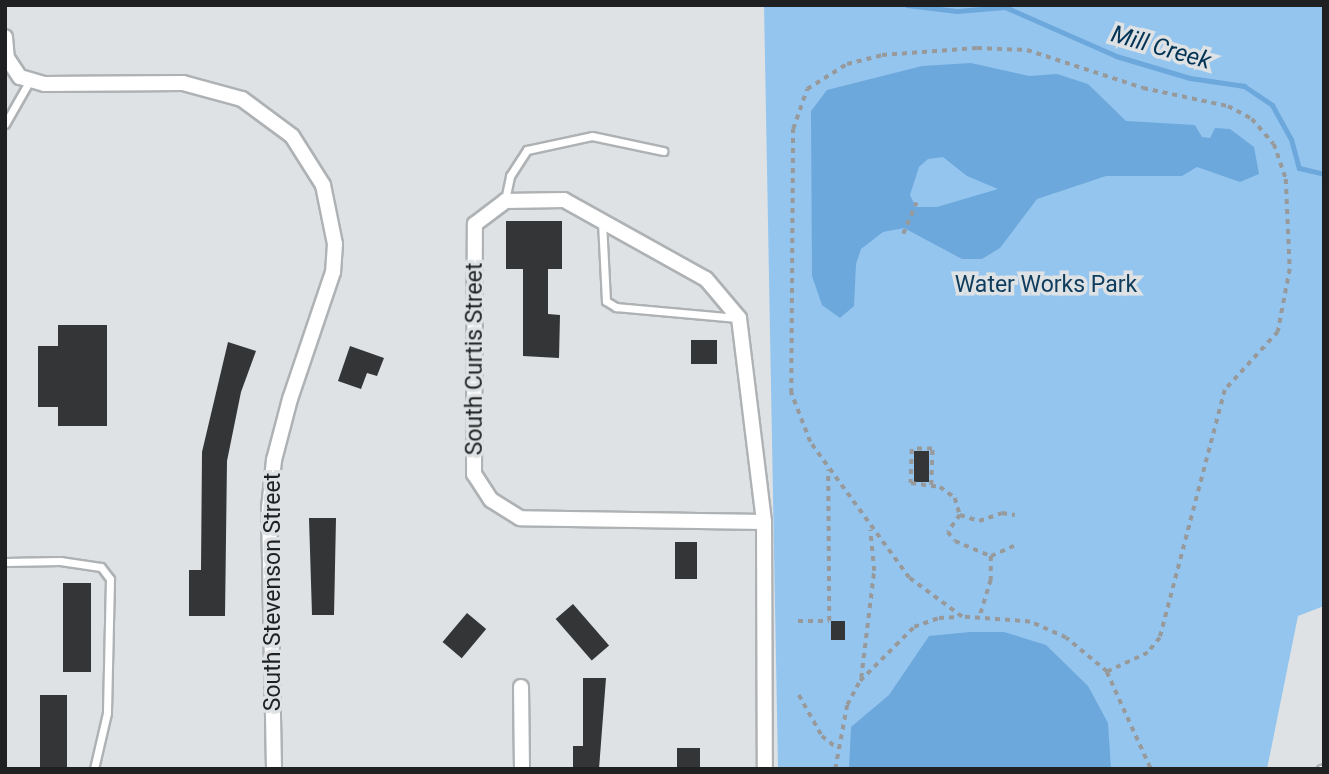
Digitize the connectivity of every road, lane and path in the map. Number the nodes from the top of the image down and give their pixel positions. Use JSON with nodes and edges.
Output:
{"nodes":[{"id":1,"x":5,"y":37,"type":"edge"},
{"id":2,"x":30,"y":79,"type":"junction"},
{"id":3,"x":5,"y":124,"type":"edge"},
{"id":4,"x":663,"y":151,"type":"dead end"},
{"id":5,"x":505,"y":201,"type":"junction"},
{"id":6,"x":916,"y":203,"type":"dead end"},
{"id":7,"x":602,"y":222,"type":"junction"},
{"id":8,"x":903,"y":234,"type":"dead end"},
{"id":9,"x":739,"y":318,"type":"junction"},
{"id":10,"x":828,"y":468,"type":"junction"},
{"id":11,"x":931,"y":485,"type":"junction"},
{"id":12,"x":960,"y":515,"type":"junction"},
{"id":13,"x":1015,"y":515,"type":"dead end"},
{"id":14,"x":764,"y":522,"type":"junction"},
{"id":15,"x":870,"y":527,"type":"junction"},
{"id":16,"x":1016,"y":545,"type":"dead end"},
{"id":17,"x":991,"y":556,"type":"junction"},
{"id":18,"x":5,"y":562,"type":"edge"},
{"id":19,"x":962,"y":617,"type":"junction"},
{"id":20,"x":980,"y":617,"type":"junction"},
{"id":21,"x":798,"y":621,"type":"dead end"},
{"id":22,"x":1107,"y":672,"type":"junction"},
{"id":23,"x":860,"y":681,"type":"junction"},
{"id":24,"x":521,"y":687,"type":"dead end"},
{"id":25,"x":799,"y":695,"type":"dead end"},
{"id":26,"x":837,"y":748,"type":"junction"},
{"id":27,"x":94,"y":769,"type":"edge"},
{"id":28,"x":274,"y":769,"type":"edge"},
{"id":29,"x":522,"y":769,"type":"edge"},
{"id":30,"x":765,"y":769,"type":"edge"},
{"id":31,"x":835,"y":769,"type":"edge"},
{"id":32,"x":1152,"y":769,"type":"edge"}],
"edges":[{"from":1,"to":2,"type":"street"},
{"from":2,"to":3,"type":"lane"},
{"from":2,"to":28,"type":"street","name":"South Stevenson Street"},
{"from":4,"to":5,"type":"lane"},
{"from":5,"to":7,"type":"street"},
{"from":5,"to":14,"type":"street","name":"South Curtis Street"},
{"from":6,"to":8,"type":"path"},
{"from":7,"to":9,"type":"street"},
{"from":7,"to":9,"type":"lane"},
{"from":9,"to":14,"type":"street"},
{"from":10,"to":15,"type":"path"},
{"from":10,"to":21,"type":"path"},
{"from":10,"to":22,"type":"path"},
{"from":11,"to":11,"type":"path"},
{"from":11,"to":12,"type":"path"},
{"from":12,"to":13,"type":"path"},
{"from":12,"to":17,"type":"path"},
{"from":14,"to":30,"type":"street"},
{"from":15,"to":19,"type":"path"},
{"from":15,"to":23,"type":"path"},
{"from":16,"to":17,"type":"path"},
{"from":17,"to":20,"type":"path"},
{"from":18,"to":27,"type":"lane"},
{"from":19,"to":20,"type":"path"},
{"from":19,"to":23,"type":"path"},
{"from":20,"to":22,"type":"path"},
{"from":22,"to":32,"type":"path"},
{"from":23,"to":26,"type":"path"},
{"from":24,"to":29,"type":"street"},
{"from":25,"to":26,"type":"path"},
{"from":26,"to":31,"type":"path"}]}
